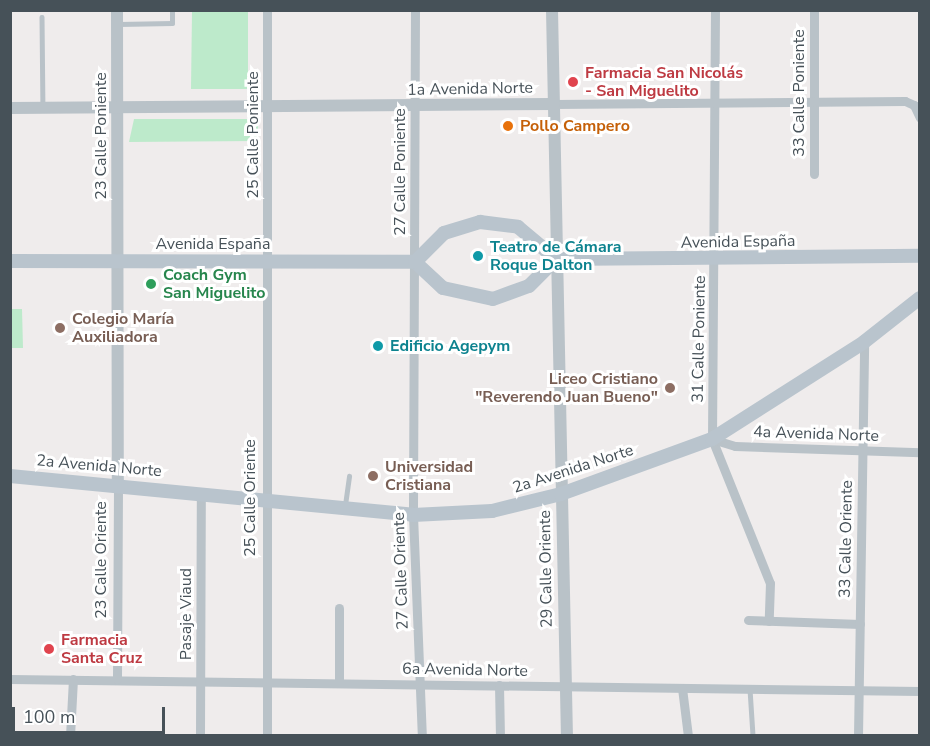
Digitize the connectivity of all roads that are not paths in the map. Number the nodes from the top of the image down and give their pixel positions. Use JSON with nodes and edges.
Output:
{"nodes":[{"id":1,"x":117,"y":10,"type":"edge"},
{"id":2,"x":172,"y":10,"type":"edge"},
{"id":3,"x":267,"y":10,"type":"edge"},
{"id":4,"x":415,"y":10,"type":"edge"},
{"id":5,"x":552,"y":10,"type":"edge"},
{"id":6,"x":715,"y":10,"type":"edge"},
{"id":7,"x":814,"y":10,"type":"edge"},
{"id":8,"x":42,"y":17,"type":"dead end"},
{"id":9,"x":117,"y":24,"type":"junction"},
{"id":10,"x":814,"y":99,"type":"junction"},
{"id":11,"x":714,"y":102,"type":"junction"},
{"id":12,"x":554,"y":104,"type":"junction"},
{"id":13,"x":117,"y":106,"type":"junction"},
{"id":14,"x":415,"y":106,"type":"junction"},
{"id":15,"x":43,"y":107,"type":"junction"},
{"id":16,"x":11,"y":108,"type":"edge"},
{"id":17,"x":267,"y":108,"type":"junction"},
{"id":18,"x":920,"y":118,"type":"edge"},
{"id":19,"x":814,"y":174,"type":"dead end"},
{"id":20,"x":920,"y":256,"type":"edge"},
{"id":21,"x":556,"y":259,"type":"junction"},
{"id":22,"x":715,"y":259,"type":"junction"},
{"id":23,"x":269,"y":260,"type":"junction"},
{"id":24,"x":10,"y":261,"type":"edge"},
{"id":25,"x":118,"y":261,"type":"junction"},
{"id":26,"x":415,"y":262,"type":"junction"},
{"id":27,"x":920,"y":298,"type":"edge"},
{"id":28,"x":864,"y":342,"type":"junction"},
{"id":29,"x":712,"y":439,"type":"junction"},
{"id":30,"x":863,"y":451,"type":"junction"},
{"id":31,"x":920,"y":452,"type":"edge"},
{"id":32,"x":10,"y":476,"type":"edge"},
{"id":33,"x":350,"y":476,"type":"dead end"},
{"id":34,"x":118,"y":483,"type":"junction"},
{"id":35,"x":201,"y":492,"type":"junction"},
{"id":36,"x":561,"y":494,"type":"junction"},
{"id":37,"x":264,"y":499,"type":"junction"},
{"id":38,"x":344,"y":508,"type":"junction"},
{"id":39,"x":413,"y":515,"type":"junction"},
{"id":40,"x":339,"y":608,"type":"dead end"},
{"id":41,"x":748,"y":620,"type":"dead end"},
{"id":42,"x":769,"y":621,"type":"junction"},
{"id":43,"x":860,"y":624,"type":"junction"},
{"id":44,"x":10,"y":679,"type":"edge"},
{"id":45,"x":73,"y":679,"type":"junction"},
{"id":46,"x":117,"y":680,"type":"junction"},
{"id":47,"x":201,"y":680,"type":"junction"},
{"id":48,"x":267,"y":682,"type":"junction"},
{"id":49,"x":339,"y":683,"type":"junction"},
{"id":50,"x":421,"y":684,"type":"junction"},
{"id":51,"x":499,"y":685,"type":"junction"},
{"id":52,"x":566,"y":686,"type":"junction"},
{"id":53,"x":682,"y":688,"type":"junction"},
{"id":54,"x":750,"y":688,"type":"junction"},
{"id":55,"x":859,"y":690,"type":"junction"},
{"id":56,"x":920,"y":691,"type":"edge"},
{"id":57,"x":70,"y":735,"type":"edge"},
{"id":58,"x":200,"y":735,"type":"edge"},
{"id":59,"x":267,"y":735,"type":"edge"},
{"id":60,"x":422,"y":735,"type":"edge"},
{"id":61,"x":500,"y":735,"type":"edge"},
{"id":62,"x":567,"y":735,"type":"edge"},
{"id":63,"x":688,"y":735,"type":"edge"},
{"id":64,"x":753,"y":735,"type":"edge"},
{"id":65,"x":858,"y":735,"type":"edge"}],
"edges":[{"from":1,"to":9,"type":"street","name":"23 Calle Poniente"},
{"from":2,"to":9,"type":"lane"},
{"from":3,"to":17,"type":"street","name":"25 Calle Poniente"},
{"from":4,"to":14,"type":"street","name":"27 Calle Poniente"},
{"from":5,"to":12,"type":"street","name":"29 Calle Oriente"},
{"from":6,"to":11,"type":"street","name":"31 Calle Poniente"},
{"from":7,"to":10,"type":"street","name":"33 Calle Poniente"},
{"from":8,"to":15,"type":"lane"},
{"from":9,"to":13,"type":"street","name":"23 Calle Poniente"},
{"from":10,"to":11,"type":"street","name":"1a Avenida Norte"},
{"from":10,"to":18,"type":"street","name":"1a Avenida Norte"},
{"from":10,"to":19,"type":"street","name":"33 Calle Poniente"},
{"from":11,"to":12,"type":"street","name":"1a Avenida Norte"},
{"from":11,"to":22,"type":"street","name":"31 Calle Poniente"},
{"from":12,"to":14,"type":"street","name":"1a Avenida Norte"},
{"from":12,"to":21,"type":"street","name":"29 Calle Oriente"},
{"from":13,"to":15,"type":"street","name":"1a Avenida Norte"},
{"from":13,"to":17,"type":"street","name":"1a Avenida Norte"},
{"from":13,"to":25,"type":"street","name":"23 Calle Poniente"},
{"from":14,"to":17,"type":"street","name":"1a Avenida Norte"},
{"from":14,"to":26,"type":"street","name":"27 Calle Poniente"},
{"from":15,"to":16,"type":"street","name":"1a Avenida Norte"},
{"from":17,"to":23,"type":"street","name":"25 Calle Poniente"},
{"from":20,"to":22,"type":"main road","name":"Avenida España"},
{"from":21,"to":22,"type":"main road","name":"Avenida España"},
{"from":21,"to":26,"type":"main road"},
{"from":21,"to":26,"type":"main road"},
{"from":21,"to":36,"type":"street","name":"29 Calle Oriente"},
{"from":22,"to":29,"type":"street","name":"31 Calle Poniente"},
{"from":23,"to":25,"type":"main road","name":"Avenida España"},
{"from":23,"to":26,"type":"main road","name":"Avenida España"},
{"from":23,"to":37,"type":"street","name":"25 Calle Oriente"},
{"from":24,"to":25,"type":"main road","name":"Avenida España"},
{"from":25,"to":34,"type":"street","name":"23 Calle Oriente"},
{"from":26,"to":39,"type":"street","name":"27 Calle Oriente"},
{"from":27,"to":28,"type":"main road","name":"2a Avenida Norte"},
{"from":28,"to":29,"type":"main road","name":"2a Avenida Norte"},
{"from":28,"to":30,"type":"street","name":"33 Calle Oriente"},
{"from":29,"to":30,"type":"street","name":"4a Avenida Norte"},
{"from":29,"to":36,"type":"main road","name":"2a Avenida Norte"},
{"from":29,"to":42,"type":"street","name":"31 Calle Poniente"},
{"from":30,"to":31,"type":"street","name":"4a Avenida Norte"},
{"from":30,"to":43,"type":"street","name":"33 Calle Oriente"},
{"from":32,"to":34,"type":"main road","name":"2a Avenida Norte"},
{"from":33,"to":38,"type":"lane"},
{"from":34,"to":35,"type":"main road","name":"2a Avenida Norte"},
{"from":34,"to":46,"type":"street","name":"23 Calle Oriente"},
{"from":35,"to":37,"type":"main road","name":"2a Avenida Norte"},
{"from":35,"to":47,"type":"street","name":"Pasaje Viaud"},
{"from":36,"to":39,"type":"main road","name":"2a Avenida Norte"},
{"from":36,"to":52,"type":"street","name":"29 Calle Oriente"},
{"from":37,"to":38,"type":"main road","name":"2a Avenida Norte"},
{"from":37,"to":48,"type":"street","name":"25 Calle Oriente"},
{"from":38,"to":39,"type":"main road","name":"2a Avenida Norte"},
{"from":39,"to":50,"type":"street","name":"27 Calle Oriente"},
{"from":40,"to":49,"type":"street"},
{"from":41,"to":42,"type":"street"},
{"from":42,"to":43,"type":"street"},
{"from":43,"to":55,"type":"street","name":"33 Calle Oriente"},
{"from":44,"to":45,"type":"street","name":"6a Avenida Norte"},
{"from":45,"to":46,"type":"street","name":"6a Avenida Norte"},
{"from":45,"to":57,"type":"street"},
{"from":46,"to":47,"type":"street","name":"6a Avenida Norte"},
{"from":47,"to":48,"type":"street","name":"6a Avenida Norte"},
{"from":47,"to":58,"type":"street","name":"Pasaje Viaud"},
{"from":48,"to":49,"type":"street","name":"6a Avenida Norte"},
{"from":48,"to":59,"type":"street","name":"25 Calle Oriente"},
{"from":49,"to":50,"type":"street","name":"6a Avenida Norte"},
{"from":50,"to":51,"type":"street","name":"6a Avenida Norte"},
{"from":50,"to":60,"type":"street","name":"27 Calle Oriente"},
{"from":51,"to":52,"type":"street","name":"6a Avenida Norte"},
{"from":51,"to":61,"type":"street"},
{"from":52,"to":53,"type":"street","name":"6a Avenida Norte"},
{"from":52,"to":62,"type":"street","name":"29 Calle Oriente"},
{"from":53,"to":54,"type":"street","name":"6a Avenida Norte"},
{"from":53,"to":63,"type":"street"},
{"from":54,"to":55,"type":"street","name":"6a Avenida Norte"},
{"from":54,"to":64,"type":"lane"},
{"from":55,"to":56,"type":"street","name":"6a Avenida Norte"},
{"from":55,"to":65,"type":"street","name":"33 Calle Oriente"}]}
